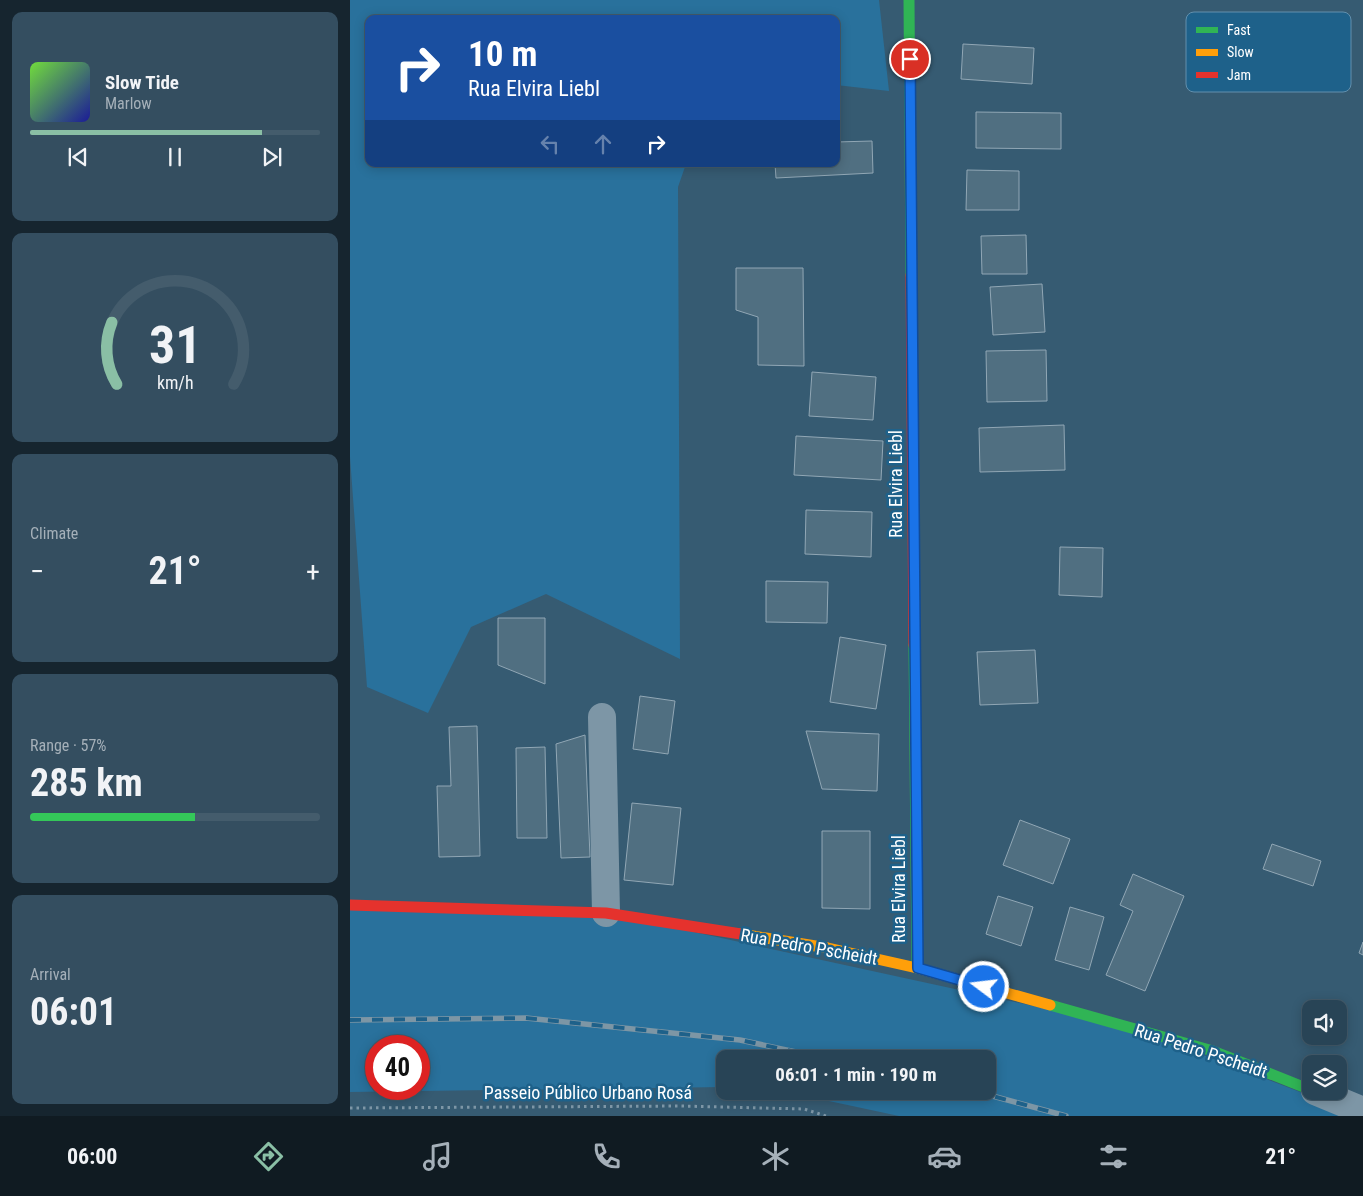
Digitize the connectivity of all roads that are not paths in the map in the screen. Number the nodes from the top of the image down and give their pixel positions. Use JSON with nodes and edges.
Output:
{"nodes":[{"id":1,"x":909,"y":0,"type":"edge"},
{"id":2,"x":602,"y":717,"type":"dead end"},
{"id":3,"x":350,"y":905,"type":"edge"},
{"id":4,"x":606,"y":914,"type":"junction"},
{"id":5,"x":918,"y":968,"type":"junction"},
{"id":6,"x":1302,"y":1086,"type":"edge"},
{"id":7,"x":1337,"y":1100,"type":"edge"},
{"id":8,"x":1363,"y":1111,"type":"edge"}],
"edges":[{"from":1,"to":5,"type":"street","name":"Rua Elvira Liebl"},
{"from":2,"to":4,"type":"street"},
{"from":3,"to":4,"type":"street","name":"Rua Pedro Pscheidt"},
{"from":4,"to":5,"type":"street","name":"Rua Pedro Pscheidt"},
{"from":5,"to":6,"type":"street","name":"Rua Pedro Pscheidt"},
{"from":7,"to":8,"type":"street"}]}
